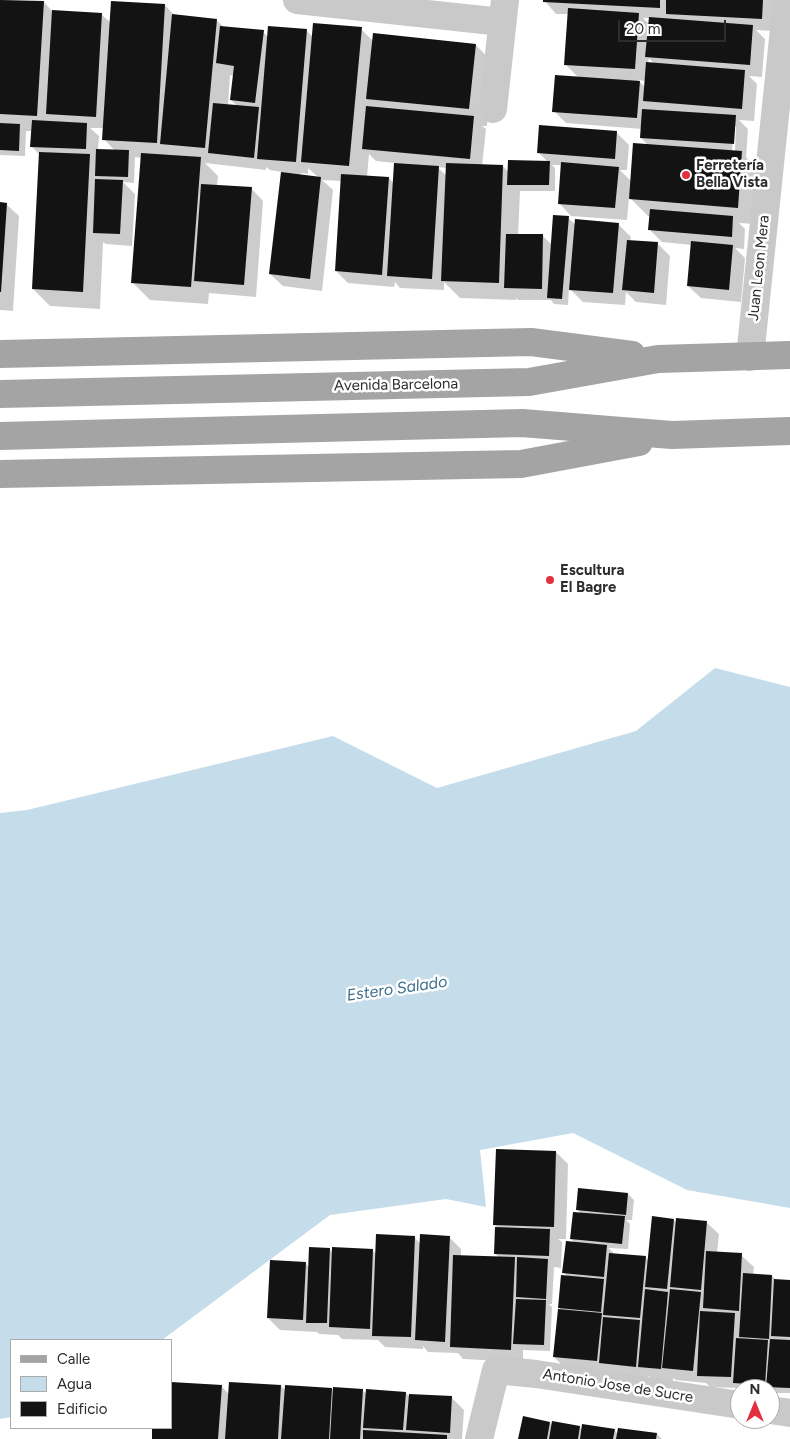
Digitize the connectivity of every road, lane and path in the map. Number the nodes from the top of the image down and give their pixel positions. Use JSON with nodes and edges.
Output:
{"nodes":[{"id":1,"x":297,"y":0,"type":"edge"},
{"id":2,"x":787,"y":0,"type":"edge"},
{"id":3,"x":504,"y":11,"type":"edge"},
{"id":4,"x":493,"y":109,"type":"dead end"},
{"id":5,"x":0,"y":350,"type":"edge"},
{"id":6,"x":0,"y":354,"type":"edge"},
{"id":7,"x":27,"y":354,"type":"junction"},
{"id":8,"x":790,"y":356,"type":"edge"},
{"id":9,"x":750,"y":357,"type":"junction"},
{"id":10,"x":658,"y":359,"type":"junction"},
{"id":11,"x":0,"y":394,"type":"edge"},
{"id":12,"x":790,"y":431,"type":"edge"},
{"id":13,"x":672,"y":435,"type":"junction"},
{"id":14,"x":0,"y":436,"type":"edge"},
{"id":15,"x":0,"y":474,"type":"edge"},
{"id":16,"x":730,"y":1403,"type":"edge"},
{"id":17,"x":479,"y":1439,"type":"edge"}],
"edges":[{"from":1,"to":3,"type":"street"},
{"from":2,"to":9,"type":"street","name":"Juan Leon Mera"},
{"from":3,"to":4,"type":"street"},
{"from":5,"to":7,"type":"main road"},
{"from":6,"to":7,"type":"main road"},
{"from":7,"to":10,"type":"main road"},
{"from":8,"to":9,"type":"main road","name":"Avenida Barcelona"},
{"from":9,"to":10,"type":"main road","name":"Avenida Barcelona"},
{"from":10,"to":11,"type":"main road","name":"Avenida Barcelona"},
{"from":12,"to":13,"type":"main road"},
{"from":13,"to":14,"type":"main road"},
{"from":13,"to":15,"type":"main road"},
{"from":16,"to":17,"type":"street","name":"Antonio Jose de Sucre"}]}
